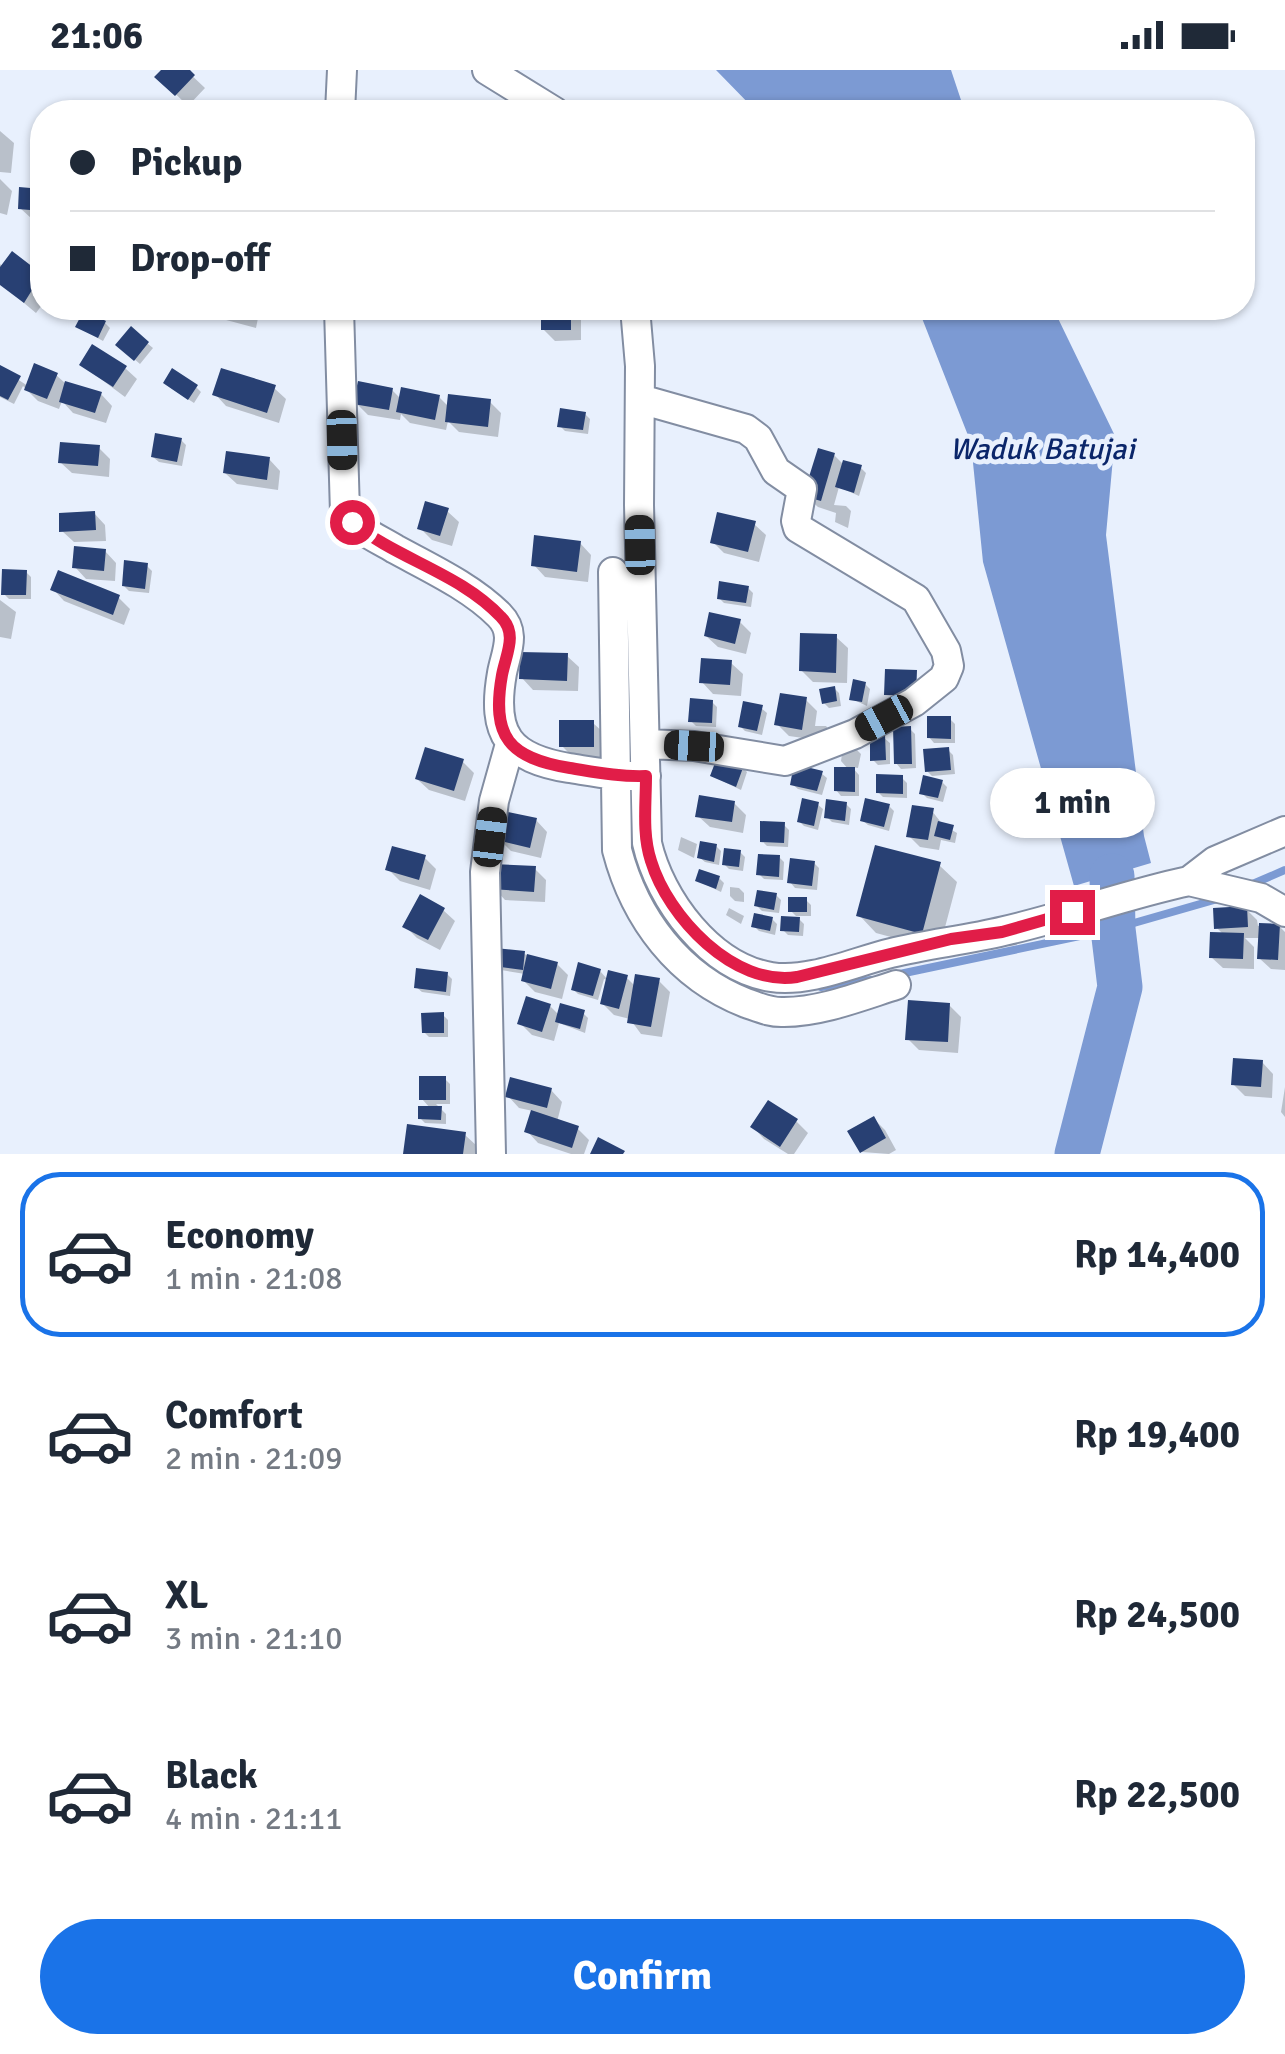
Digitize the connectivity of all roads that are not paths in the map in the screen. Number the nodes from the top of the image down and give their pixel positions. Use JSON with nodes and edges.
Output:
{"nodes":[{"id":1,"x":342,"y":70,"type":"edge"},
{"id":2,"x":488,"y":70,"type":"edge"},
{"id":3,"x":341,"y":100,"type":"edge"},
{"id":4,"x":536,"y":100,"type":"edge"},
{"id":5,"x":338,"y":320,"type":"edge"},
{"id":6,"x":636,"y":320,"type":"edge"},
{"id":7,"x":640,"y":399,"type":"junction"},
{"id":8,"x":613,"y":572,"type":"dead end"},
{"id":9,"x":510,"y":744,"type":"junction"},
{"id":10,"x":646,"y":744,"type":"junction"},
{"id":11,"x":631,"y":776,"type":"junction"},
{"id":12,"x":1285,"y":830,"type":"edge"},
{"id":13,"x":1183,"y":882,"type":"junction"},
{"id":14,"x":1285,"y":912,"type":"edge"},
{"id":15,"x":840,"y":984,"type":"junction"},
{"id":16,"x":896,"y":985,"type":"dead end"},
{"id":17,"x":490,"y":1154,"type":"edge"}],
"edges":[{"from":1,"to":3,"type":"street"},
{"from":2,"to":4,"type":"street"},
{"from":5,"to":9,"type":"street"},
{"from":6,"to":7,"type":"street"},
{"from":7,"to":10,"type":"street"},
{"from":7,"to":10,"type":"street"},
{"from":8,"to":11,"type":"street"},
{"from":9,"to":11,"type":"street"},
{"from":9,"to":17,"type":"street"},
{"from":10,"to":11,"type":"street"},
{"from":11,"to":15,"type":"street"},
{"from":12,"to":13,"type":"street"},
{"from":13,"to":14,"type":"street"},
{"from":13,"to":15,"type":"street"},
{"from":15,"to":16,"type":"street"}]}
